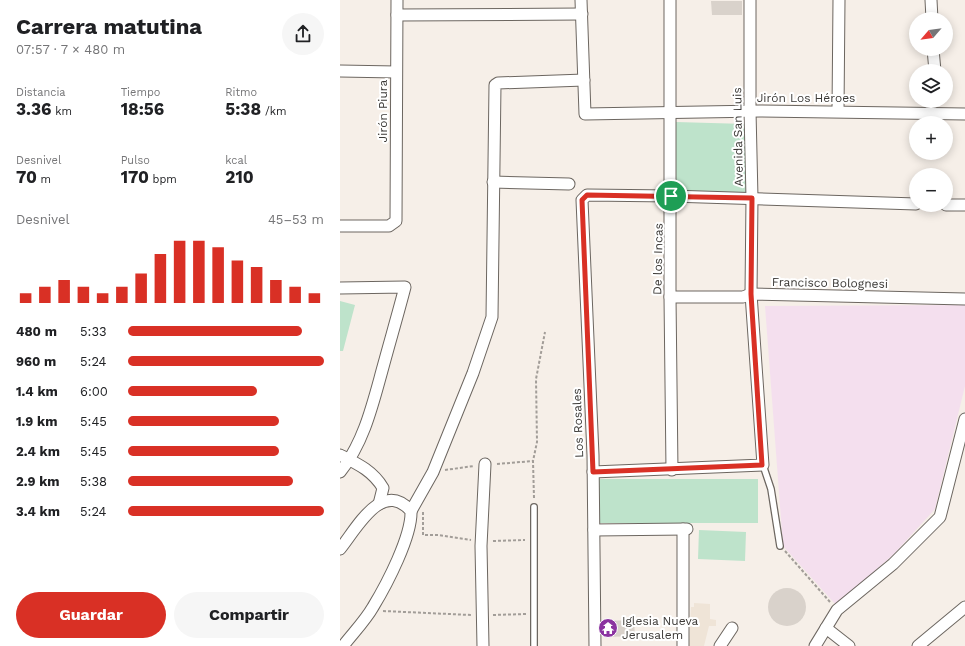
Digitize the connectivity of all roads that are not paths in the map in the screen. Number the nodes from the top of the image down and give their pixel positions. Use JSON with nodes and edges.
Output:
{"nodes":[{"id":1,"x":397,"y":0,"type":"edge"},
{"id":2,"x":582,"y":0,"type":"edge"},
{"id":3,"x":670,"y":0,"type":"edge"},
{"id":4,"x":750,"y":0,"type":"edge"},
{"id":5,"x":839,"y":0,"type":"edge"},
{"id":6,"x":931,"y":0,"type":"edge"},
{"id":7,"x":932,"y":12,"type":"edge"},
{"id":8,"x":582,"y":14,"type":"junction"},
{"id":9,"x":397,"y":15,"type":"junction"},
{"id":10,"x":340,"y":71,"type":"edge"},
{"id":11,"x":396,"y":72,"type":"junction"},
{"id":12,"x":584,"y":80,"type":"junction"},
{"id":13,"x":937,"y":108,"type":"edge"},
{"id":14,"x":750,"y":111,"type":"junction"},
{"id":15,"x":838,"y":111,"type":"junction"},
{"id":16,"x":671,"y":113,"type":"junction"},
{"id":17,"x":937,"y":113,"type":"junction"},
{"id":18,"x":965,"y":114,"type":"edge"},
{"id":19,"x":494,"y":182,"type":"junction"},
{"id":20,"x":569,"y":184,"type":"dead end"},
{"id":21,"x":671,"y":196,"type":"junction"},
{"id":22,"x":752,"y":198,"type":"junction"},
{"id":23,"x":909,"y":204,"type":"edge"},
{"id":24,"x":953,"y":205,"type":"edge"},
{"id":25,"x":965,"y":205,"type":"edge"},
{"id":26,"x":340,"y":226,"type":"edge"},
{"id":27,"x":340,"y":288,"type":"edge"},
{"id":28,"x":751,"y":294,"type":"junction"},
{"id":29,"x":670,"y":297,"type":"junction"},
{"id":30,"x":965,"y":299,"type":"edge"},
{"id":31,"x":965,"y":419,"type":"edge"},
{"id":32,"x":963,"y":432,"type":"edge"},
{"id":33,"x":345,"y":457,"type":"edge"},
{"id":34,"x":485,"y":464,"type":"dead end"},
{"id":35,"x":762,"y":465,"type":"junction"},
{"id":36,"x":672,"y":470,"type":"junction"},
{"id":37,"x":340,"y":472,"type":"edge"},
{"id":38,"x":593,"y":472,"type":"junction"},
{"id":39,"x":379,"y":504,"type":"junction"},
{"id":40,"x":534,"y":507,"type":"road end"},
{"id":41,"x":412,"y":511,"type":"junction"},
{"id":42,"x":594,"y":530,"type":"junction"},
{"id":43,"x":780,"y":546,"type":"road end"},
{"id":44,"x":340,"y":549,"type":"edge"},
{"id":45,"x":965,"y":607,"type":"edge"},
{"id":46,"x":732,"y":628,"type":"dead end"},
{"id":47,"x":826,"y":628,"type":"junction"},
{"id":48,"x":343,"y":646,"type":"edge"},
{"id":49,"x":483,"y":646,"type":"edge"},
{"id":50,"x":534,"y":646,"type":"edge"},
{"id":51,"x":595,"y":646,"type":"edge"},
{"id":52,"x":683,"y":646,"type":"edge"},
{"id":53,"x":720,"y":646,"type":"edge"},
{"id":54,"x":815,"y":646,"type":"edge"},
{"id":55,"x":849,"y":646,"type":"edge"},
{"id":56,"x":918,"y":646,"type":"edge"}],
"edges":[{"from":1,"to":9,"type":"street","name":"Jirón Piura"},
{"from":2,"to":8,"type":"street"},
{"from":3,"to":16,"type":"street","name":"De los Incas"},
{"from":4,"to":14,"type":"street","name":"Avenida San Luis"},
{"from":5,"to":15,"type":"street"},
{"from":6,"to":7,"type":"street"},
{"from":8,"to":9,"type":"street"},
{"from":8,"to":12,"type":"street"},
{"from":9,"to":11,"type":"street","name":"Jirón Piura"},
{"from":10,"to":11,"type":"street"},
{"from":11,"to":26,"type":"street","name":"Jirón Piura"},
{"from":12,"to":16,"type":"street","name":"Jirón Los Héroes"},
{"from":12,"to":19,"type":"street"},
{"from":13,"to":17,"type":"street"},
{"from":14,"to":15,"type":"street","name":"Jirón Los Héroes"},
{"from":14,"to":16,"type":"street","name":"Jirón Los Héroes"},
{"from":14,"to":22,"type":"street","name":"Avenida San Luis"},
{"from":15,"to":17,"type":"street","name":"Jirón Los Héroes"},
{"from":16,"to":21,"type":"street","name":"De los Incas"},
{"from":17,"to":18,"type":"street","name":"Jirón Los Héroes"},
{"from":19,"to":20,"type":"street"},
{"from":19,"to":41,"type":"street"},
{"from":21,"to":22,"type":"street"},
{"from":21,"to":29,"type":"street","name":"De los Incas"},
{"from":21,"to":38,"type":"street","name":"Los Rosales"},
{"from":22,"to":23,"type":"street"},
{"from":22,"to":28,"type":"street","name":"Avenida San Luis"},
{"from":24,"to":25,"type":"street"},
{"from":27,"to":33,"type":"street"},
{"from":28,"to":29,"type":"street","name":"Francisco Bolognesi"},
{"from":28,"to":30,"type":"street","name":"Francisco Bolognesi"},
{"from":28,"to":35,"type":"street","name":"Avenida San Luis"},
{"from":29,"to":36,"type":"street","name":"De los Incas"},
{"from":31,"to":32,"type":"street"},
{"from":32,"to":47,"type":"street"},
{"from":33,"to":37,"type":"street"},
{"from":33,"to":39,"type":"street"},
{"from":34,"to":49,"type":"street"},
{"from":35,"to":36,"type":"street"},
{"from":35,"to":43,"type":"lane"},
{"from":36,"to":38,"type":"street"},
{"from":38,"to":42,"type":"street","name":"Los Rosales"},
{"from":39,"to":41,"type":"street"},
{"from":39,"to":44,"type":"street"},
{"from":40,"to":50,"type":"lane"},
{"from":41,"to":48,"type":"street"},
{"from":42,"to":51,"type":"street","name":"Los Rosales"},
{"from":42,"to":52,"type":"street"},
{"from":45,"to":56,"type":"street"},
{"from":46,"to":53,"type":"street"},
{"from":47,"to":54,"type":"street"},
{"from":47,"to":55,"type":"street"}]}
